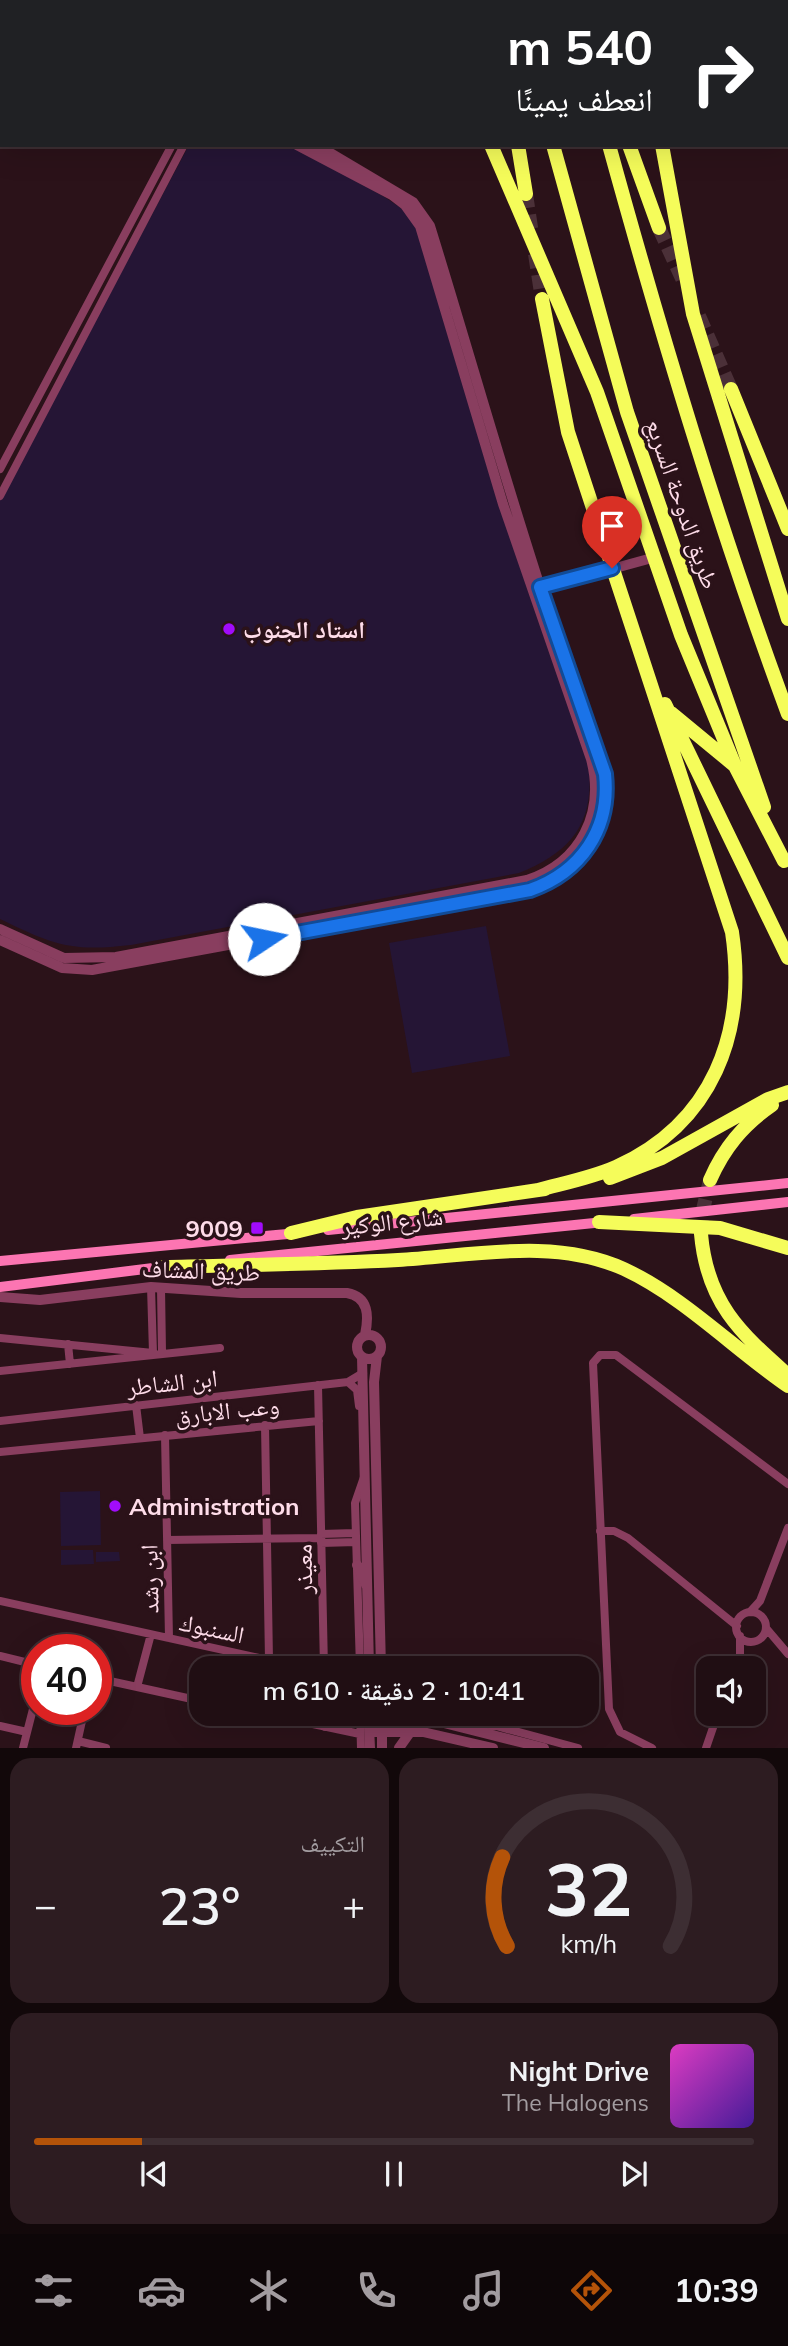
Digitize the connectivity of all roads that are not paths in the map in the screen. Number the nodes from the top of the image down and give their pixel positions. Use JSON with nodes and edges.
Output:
{"nodes":[{"id":1,"x":171,"y":147,"type":"edge"},
{"id":2,"x":183,"y":147,"type":"edge"},
{"id":3,"x":300,"y":147,"type":"edge"},
{"id":4,"x":321,"y":147,"type":"edge"},
{"id":5,"x":492,"y":147,"type":"edge"},
{"id":6,"x":518,"y":147,"type":"edge"},
{"id":7,"x":554,"y":147,"type":"edge"},
{"id":8,"x":610,"y":147,"type":"edge"},
{"id":9,"x":630,"y":147,"type":"edge"},
{"id":10,"x":662,"y":147,"type":"edge"},
{"id":11,"x":526,"y":194,"type":"tunnel mouth"},
{"id":12,"x":659,"y":228,"type":"tunnel mouth"},
{"id":13,"x":542,"y":299,"type":"tunnel mouth"},
{"id":14,"x":731,"y":389,"type":"tunnel mouth"},
{"id":15,"x":0,"y":469,"type":"edge"},
{"id":16,"x":0,"y":496,"type":"edge"},
{"id":17,"x":788,"y":529,"type":"edge"},
{"id":18,"x":652,"y":558,"type":"junction"},
{"id":19,"x":612,"y":568,"type":"junction"},
{"id":20,"x":536,"y":589,"type":"junction"},
{"id":21,"x":788,"y":619,"type":"edge"},
{"id":22,"x":631,"y":625,"type":"junction"},
{"id":23,"x":667,"y":710,"type":"junction"},
{"id":24,"x":788,"y":714,"type":"edge"},
{"id":25,"x":735,"y":766,"type":"junction"},
{"id":26,"x":786,"y":867,"type":"edge"},
{"id":27,"x":0,"y":929,"type":"edge"},
{"id":28,"x":0,"y":940,"type":"edge"},
{"id":29,"x":788,"y":958,"type":"edge"},
{"id":30,"x":788,"y":1094,"type":"edge"},
{"id":31,"x":710,"y":1180,"type":"tunnel mouth"},
{"id":32,"x":788,"y":1183,"type":"edge"},
{"id":33,"x":538,"y":1190,"type":"junction"},
{"id":34,"x":788,"y":1202,"type":"edge"},
{"id":35,"x":599,"y":1222,"type":"junction"},
{"id":36,"x":291,"y":1233,"type":"junction"},
{"id":37,"x":701,"y":1234,"type":"tunnel mouth"},
{"id":38,"x":788,"y":1248,"type":"edge"},
{"id":39,"x":0,"y":1261,"type":"edge"},
{"id":40,"x":164,"y":1267,"type":"junction"},
{"id":41,"x":0,"y":1287,"type":"edge"},
{"id":42,"x":156,"y":1288,"type":"junction"},
{"id":43,"x":0,"y":1297,"type":"edge"},
{"id":44,"x":365,"y":1335,"type":"junction"},
{"id":45,"x":0,"y":1338,"type":"edge"},
{"id":46,"x":68,"y":1344,"type":"junction"},
{"id":47,"x":220,"y":1348,"type":"dead end"},
{"id":48,"x":158,"y":1353,"type":"junction"},
{"id":49,"x":377,"y":1356,"type":"junction"},
{"id":50,"x":362,"y":1357,"type":"junction"},
{"id":51,"x":70,"y":1364,"type":"junction"},
{"id":52,"x":0,"y":1371,"type":"edge"},
{"id":53,"x":363,"y":1373,"type":"junction"},
{"id":54,"x":788,"y":1375,"type":"edge"},
{"id":55,"x":348,"y":1382,"type":"junction"},
{"id":56,"x":318,"y":1385,"type":"junction"},
{"id":57,"x":788,"y":1386,"type":"edge"},
{"id":58,"x":136,"y":1405,"type":"junction"},
{"id":59,"x":0,"y":1421,"type":"edge"},
{"id":60,"x":319,"y":1421,"type":"junction"},
{"id":61,"x":265,"y":1425,"type":"junction"},
{"id":62,"x":165,"y":1435,"type":"junction"},
{"id":63,"x":140,"y":1438,"type":"junction"},
{"id":64,"x":365,"y":1446,"type":"junction"},
{"id":65,"x":0,"y":1452,"type":"edge"},
{"id":66,"x":366,"y":1475,"type":"junction"},
{"id":67,"x":788,"y":1484,"type":"edge"},
{"id":68,"x":788,"y":1528,"type":"edge"},
{"id":69,"x":600,"y":1531,"type":"junction"},
{"id":70,"x":355,"y":1537,"type":"junction"},
{"id":71,"x":267,"y":1538,"type":"junction"},
{"id":72,"x":321,"y":1538,"type":"junction"},
{"id":73,"x":167,"y":1540,"type":"junction"},
{"id":74,"x":356,"y":1565,"type":"junction"},
{"id":75,"x":368,"y":1588,"type":"junction"},
{"id":76,"x":0,"y":1601,"type":"edge"},
{"id":77,"x":760,"y":1601,"type":"junction"},
{"id":78,"x":750,"y":1612,"type":"junction"},
{"id":79,"x":725,"y":1615,"type":"junction"},
{"id":80,"x":741,"y":1616,"type":"junction"},
{"id":81,"x":762,"y":1617,"type":"junction"},
{"id":82,"x":737,"y":1626,"type":"junction"},
{"id":83,"x":766,"y":1628,"type":"junction"},
{"id":84,"x":151,"y":1634,"type":"junction"},
{"id":85,"x":740,"y":1636,"type":"junction"},
{"id":86,"x":169,"y":1638,"type":"junction"},
{"id":87,"x":757,"y":1640,"type":"junction"},
{"id":88,"x":776,"y":1642,"type":"junction"},
{"id":89,"x":740,"y":1654,"type":"joint"},
{"id":90,"x":788,"y":1654,"type":"edge"},
{"id":91,"x":251,"y":1656,"type":"edge"},
{"id":92,"x":269,"y":1656,"type":"edge"},
{"id":93,"x":324,"y":1656,"type":"edge"},
{"id":94,"x":360,"y":1656,"type":"edge"},
{"id":95,"x":369,"y":1656,"type":"edge"},
{"id":96,"x":381,"y":1656,"type":"edge"},
{"id":97,"x":0,"y":1657,"type":"edge"},
{"id":98,"x":21,"y":1662,"type":"edge"},
{"id":99,"x":112,"y":1682,"type":"edge"},
{"id":100,"x":137,"y":1687,"type":"junction"},
{"id":101,"x":189,"y":1698,"type":"edge"},
{"id":102,"x":29,"y":1725,"type":"edge"},
{"id":103,"x":81,"y":1725,"type":"edge"},
{"id":104,"x":0,"y":1726,"type":"edge"},
{"id":105,"x":320,"y":1726,"type":"edge"},
{"id":106,"x":365,"y":1726,"type":"edge"},
{"id":107,"x":382,"y":1726,"type":"edge"},
{"id":108,"x":455,"y":1726,"type":"edge"},
{"id":109,"x":714,"y":1726,"type":"edge"},
{"id":110,"x":325,"y":1727,"type":"joint"},
{"id":111,"x":473,"y":1730,"type":"junction"},
{"id":112,"x":382,"y":1731,"type":"junction"},
{"id":113,"x":411,"y":1731,"type":"junction"},
{"id":114,"x":27,"y":1732,"type":"junction"},
{"id":115,"x":365,"y":1733,"type":"junction"},
{"id":116,"x":77,"y":1744,"type":"edge"},
{"id":117,"x":468,"y":1744,"type":"edge"},
{"id":118,"x":23,"y":1748,"type":"edge"},
{"id":119,"x":106,"y":1748,"type":"edge"},
{"id":120,"x":361,"y":1748,"type":"edge"},
{"id":121,"x":370,"y":1748,"type":"edge"},
{"id":122,"x":382,"y":1748,"type":"edge"},
{"id":123,"x":399,"y":1748,"type":"edge"},
{"id":124,"x":493,"y":1748,"type":"edge"},
{"id":125,"x":544,"y":1748,"type":"edge"},
{"id":126,"x":578,"y":1748,"type":"edge"},
{"id":127,"x":652,"y":1748,"type":"edge"},
{"id":128,"x":706,"y":1748,"type":"edge"}],
"edges":[{"from":1,"to":15,"type":"street"},
{"from":2,"to":16,"type":"street"},
{"from":3,"to":20,"type":"street"},
{"from":4,"to":20,"type":"street"},
{"from":5,"to":18,"type":"highway"},
{"from":6,"to":11,"type":"highway"},
{"from":7,"to":26,"type":"highway","name":"طريق الدوحة السريع"},
{"from":8,"to":24,"type":"highway","name":"طريق الدوحة السريع"},
{"from":9,"to":12,"type":"highway"},
{"from":10,"to":21,"type":"highway"},
{"from":13,"to":19,"type":"highway"},
{"from":14,"to":17,"type":"highway"},
{"from":18,"to":19,"type":"street"},
{"from":18,"to":25,"type":"highway"},
{"from":19,"to":20,"type":"street"},
{"from":19,"to":22,"type":"highway"},
{"from":20,"to":27,"type":"street"},
{"from":20,"to":28,"type":"street"},
{"from":22,"to":23,"type":"highway"},
{"from":22,"to":33,"type":"highway"},
{"from":23,"to":25,"type":"highway"},
{"from":23,"to":29,"type":"highway"},
{"from":25,"to":26,"type":"highway"},
{"from":30,"to":31,"type":"highway"},
{"from":30,"to":33,"type":"highway"},
{"from":32,"to":36,"type":"main road","name":"شارع الوكير"},
{"from":33,"to":36,"type":"highway"},
{"from":34,"to":35,"type":"main road","name":"شارع الوكير"},
{"from":35,"to":38,"type":"highway"},
{"from":35,"to":40,"type":"main road","name":"شارع الوكير"},
{"from":36,"to":39,"type":"main road","name":"شارع الوكير"},
{"from":37,"to":54,"type":"highway"},
{"from":40,"to":41,"type":"main road","name":"شارع الوكير"},
{"from":40,"to":57,"type":"highway"},
{"from":42,"to":43,"type":"street","name":"طريق المشاف"},
{"from":42,"to":44,"type":"street","name":"طريق المشاف"},
{"from":42,"to":48,"type":"street"},
{"from":44,"to":49,"type":"street"},
{"from":44,"to":50,"type":"street"},
{"from":45,"to":46,"type":"street"},
{"from":46,"to":48,"type":"street"},
{"from":46,"to":51,"type":"street"},
{"from":47,"to":48,"type":"street"},
{"from":48,"to":51,"type":"street"},
{"from":49,"to":50,"type":"street"},
{"from":49,"to":96,"type":"street"},
{"from":50,"to":53,"type":"street"},
{"from":51,"to":52,"type":"street"},
{"from":53,"to":55,"type":"street","name":"ابن الشاطر"},
{"from":53,"to":64,"type":"street"},
{"from":55,"to":56,"type":"street","name":"ابن الشاطر"},
{"from":55,"to":64,"type":"street"},
{"from":56,"to":58,"type":"street","name":"ابن الشاطر"},
{"from":56,"to":60,"type":"street","name":"معيذر"},
{"from":58,"to":59,"type":"street","name":"ابن الشاطر"},
{"from":58,"to":63,"type":"street"},
{"from":60,"to":61,"type":"street","name":"وعب الابارق"},
{"from":60,"to":72,"type":"street","name":"معيذر"},
{"from":61,"to":62,"type":"street","name":"وعب الابارق"},
{"from":61,"to":71,"type":"street"},
{"from":62,"to":63,"type":"street","name":"وعب الابارق"},
{"from":62,"to":73,"type":"street","name":"ابن رشد"},
{"from":63,"to":65,"type":"street","name":"وعب الابارق"},
{"from":64,"to":66,"type":"street"},
{"from":66,"to":70,"type":"street"},
{"from":66,"to":75,"type":"street"},
{"from":67,"to":69,"type":"street"},
{"from":68,"to":77,"type":"street"},
{"from":69,"to":79,"type":"street"},
{"from":69,"to":127,"type":"street"},
{"from":70,"to":72,"type":"street"},
{"from":70,"to":74,"type":"street"},
{"from":71,"to":72,"type":"street"},
{"from":71,"to":73,"type":"street"},
{"from":71,"to":92,"type":"street"},
{"from":72,"to":93,"type":"street","name":"معيذر"},
{"from":73,"to":86,"type":"street","name":"ابن رشد"},
{"from":74,"to":75,"type":"street"},
{"from":74,"to":94,"type":"street"},
{"from":75,"to":95,"type":"street"},
{"from":76,"to":84,"type":"street","name":"السنبوك"},
{"from":77,"to":78,"type":"street"},
{"from":77,"to":81,"type":"street"},
{"from":78,"to":80,"type":"street"},
{"from":78,"to":81,"type":"street"},
{"from":79,"to":80,"type":"street"},
{"from":79,"to":82,"type":"street"},
{"from":80,"to":82,"type":"street"},
{"from":81,"to":83,"type":"street"},
{"from":82,"to":85,"type":"street"},
{"from":83,"to":87,"type":"street"},
{"from":83,"to":88,"type":"street"},
{"from":84,"to":86,"type":"street","name":"السنبوك"},
{"from":84,"to":100,"type":"street","name":"السنبوك"},
{"from":85,"to":87,"type":"street"},
{"from":85,"to":89,"type":"street"},
{"from":86,"to":91,"type":"street","name":"السنبوك"},
{"from":87,"to":88,"type":"street"},
{"from":87,"to":89,"type":"street"},
{"from":88,"to":90,"type":"street"},
{"from":97,"to":98,"type":"street"},
{"from":99,"to":100,"type":"street"},
{"from":100,"to":101,"type":"street"},
{"from":102,"to":114,"type":"street"},
{"from":103,"to":116,"type":"street"},
{"from":104,"to":114,"type":"street"},
{"from":105,"to":110,"type":"street"},
{"from":106,"to":115,"type":"street"},
{"from":107,"to":112,"type":"street"},
{"from":108,"to":111,"type":"street"},
{"from":109,"to":128,"type":"street"},
{"from":110,"to":115,"type":"street"},
{"from":111,"to":125,"type":"street"},
{"from":111,"to":126,"type":"street"},
{"from":112,"to":113,"type":"street"},
{"from":112,"to":115,"type":"street"},
{"from":112,"to":122,"type":"street"},
{"from":113,"to":117,"type":"street"},
{"from":113,"to":123,"type":"street"},
{"from":114,"to":118,"type":"street"},
{"from":115,"to":120,"type":"street"},
{"from":115,"to":121,"type":"street"},
{"from":116,"to":119,"type":"street"},
{"from":117,"to":124,"type":"street"}]}
